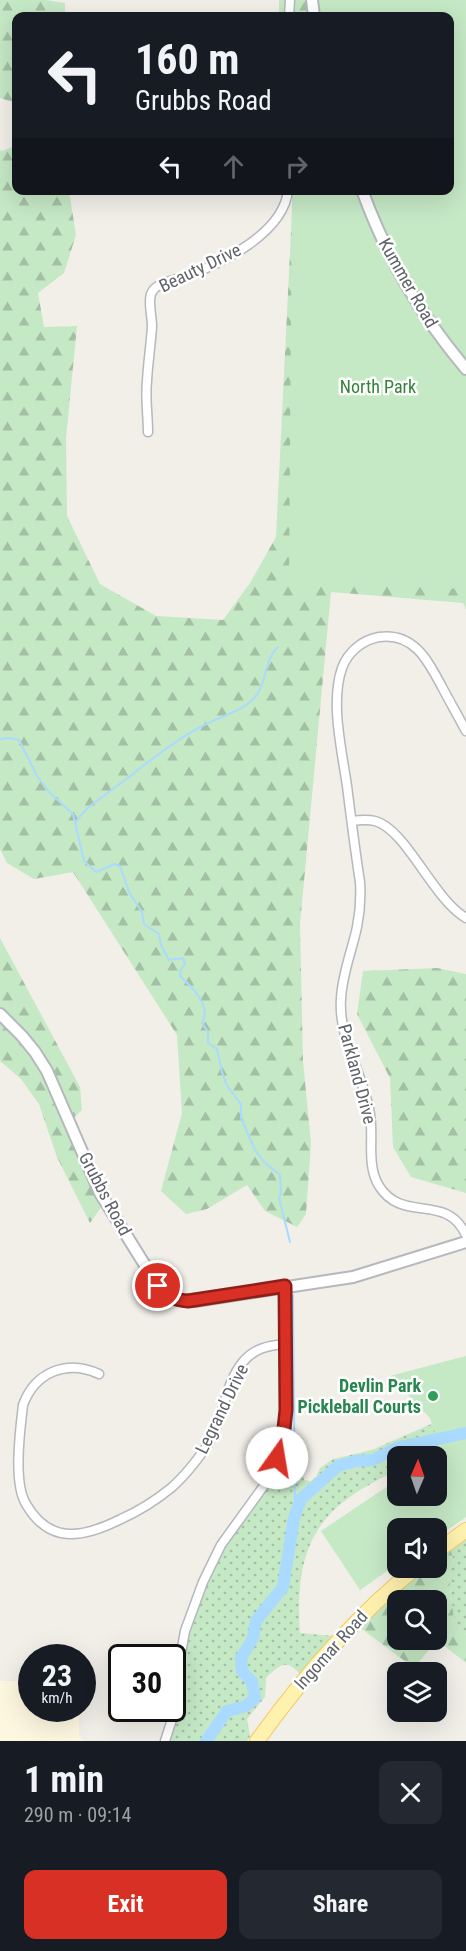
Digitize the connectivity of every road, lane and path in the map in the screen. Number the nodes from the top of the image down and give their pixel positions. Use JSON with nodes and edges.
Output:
{"nodes":[{"id":1,"x":287,"y":195,"type":"edge"},
{"id":2,"x":364,"y":195,"type":"edge"},
{"id":3,"x":466,"y":369,"type":"edge"},
{"id":4,"x":148,"y":432,"type":"dead end"},
{"id":5,"x":466,"y":731,"type":"edge"},
{"id":6,"x":352,"y":821,"type":"junction"},
{"id":7,"x":466,"y":918,"type":"edge"},
{"id":8,"x":0,"y":1014,"type":"edge"},
{"id":9,"x":466,"y":1235,"type":"edge"},
{"id":10,"x":466,"y":1242,"type":"edge"},
{"id":11,"x":285,"y":1286,"type":"junction"},
{"id":12,"x":286,"y":1344,"type":"junction"},
{"id":13,"x":99,"y":1374,"type":"dead end"},
{"id":14,"x":466,"y":1530,"type":"edge"},
{"id":15,"x":447,"y":1544,"type":"edge"},
{"id":16,"x":404,"y":1578,"type":"edge"},
{"id":17,"x":165,"y":1741,"type":"edge"},
{"id":18,"x":257,"y":1741,"type":"edge"}],
"edges":[{"from":1,"to":4,"type":"street","name":"Beauty Drive"},
{"from":2,"to":3,"type":"street","name":"Kummer Road"},
{"from":5,"to":6,"type":"street","name":"Parkland Drive"},
{"from":6,"to":7,"type":"street"},
{"from":6,"to":9,"type":"street","name":"Parkland Drive"},
{"from":8,"to":11,"type":"street","name":"Grubbs Road"},
{"from":10,"to":11,"type":"street","name":"Grubbs Road"},
{"from":11,"to":12,"type":"street"},
{"from":12,"to":13,"type":"street","name":"Legrand Drive"},
{"from":12,"to":17,"type":"street"},
{"from":14,"to":15,"type":"main road"},
{"from":16,"to":18,"type":"main road","name":"Ingomar Road"}]}
